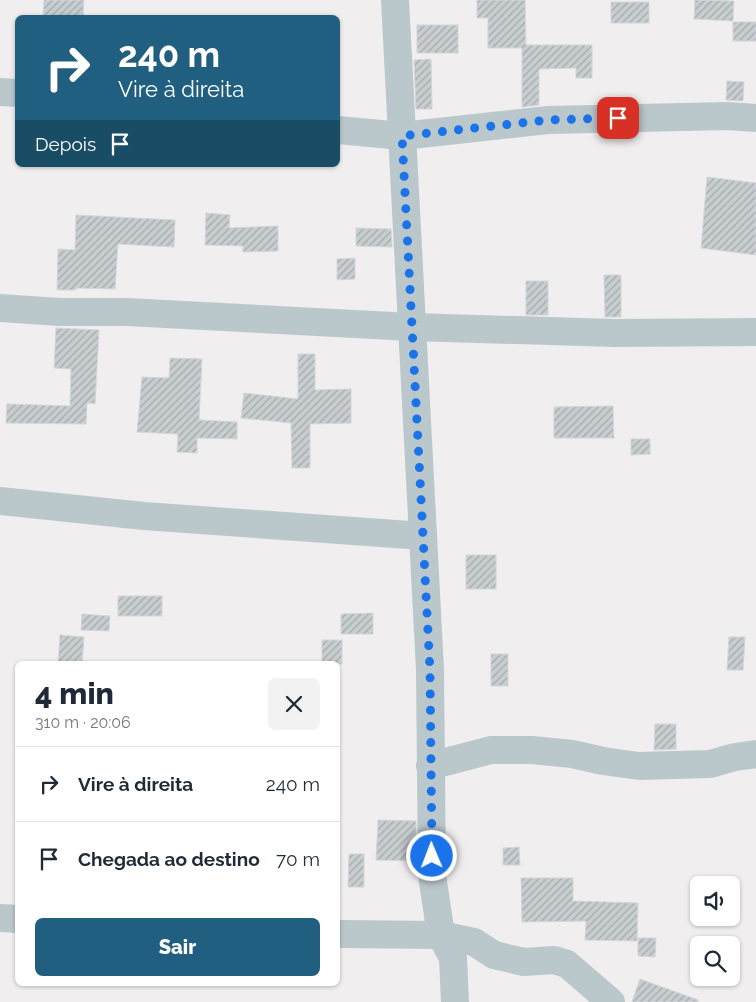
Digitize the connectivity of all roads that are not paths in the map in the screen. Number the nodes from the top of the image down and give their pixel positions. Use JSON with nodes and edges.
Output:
{"nodes":[{"id":1,"x":395,"y":0,"type":"edge"},
{"id":2,"x":0,"y":92,"type":"edge"},
{"id":3,"x":15,"y":93,"type":"edge"},
{"id":4,"x":756,"y":118,"type":"edge"},
{"id":5,"x":340,"y":130,"type":"edge"},
{"id":6,"x":402,"y":136,"type":"junction"},
{"id":7,"x":0,"y":308,"type":"edge"},
{"id":8,"x":412,"y":327,"type":"junction"},
{"id":9,"x":756,"y":332,"type":"edge"},
{"id":10,"x":0,"y":501,"type":"edge"},
{"id":11,"x":423,"y":536,"type":"junction"},
{"id":12,"x":756,"y":754,"type":"edge"},
{"id":13,"x":430,"y":766,"type":"junction"},
{"id":14,"x":0,"y":918,"type":"edge"},
{"id":15,"x":15,"y":919,"type":"edge"},
{"id":16,"x":340,"y":934,"type":"edge"},
{"id":17,"x":441,"y":935,"type":"junction"},
{"id":18,"x":455,"y":1002,"type":"edge"},
{"id":19,"x":611,"y":1002,"type":"edge"}],
"edges":[{"from":1,"to":6,"type":"street"},
{"from":2,"to":3,"type":"street"},
{"from":4,"to":6,"type":"street"},
{"from":5,"to":6,"type":"street"},
{"from":6,"to":8,"type":"street"},
{"from":7,"to":8,"type":"street"},
{"from":8,"to":9,"type":"street"},
{"from":8,"to":11,"type":"street"},
{"from":10,"to":11,"type":"street"},
{"from":11,"to":13,"type":"street"},
{"from":12,"to":13,"type":"street"},
{"from":13,"to":17,"type":"street"},
{"from":14,"to":15,"type":"street"},
{"from":16,"to":17,"type":"street"},
{"from":17,"to":18,"type":"street"},
{"from":17,"to":19,"type":"street"}]}
